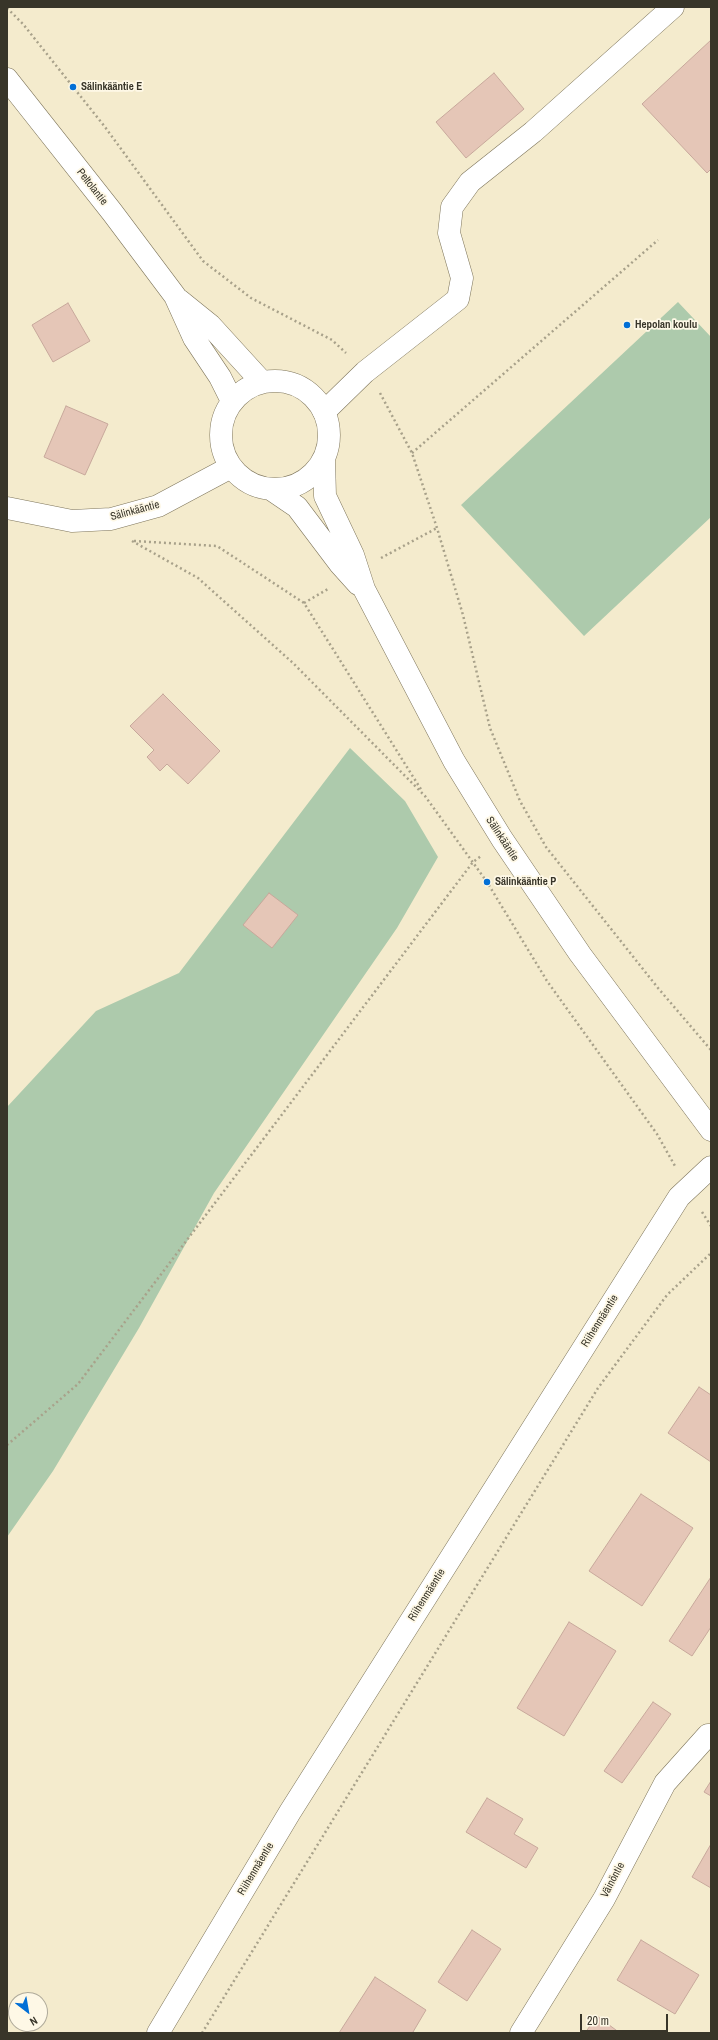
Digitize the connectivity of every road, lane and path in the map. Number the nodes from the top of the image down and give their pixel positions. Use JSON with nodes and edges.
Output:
{"nodes":[{"id":1,"x":673,"y":7,"type":"edge"},
{"id":2,"x":7,"y":8,"type":"edge"},
{"id":3,"x":7,"y":79,"type":"edge"},
{"id":4,"x":658,"y":240,"type":"dead end"},
{"id":5,"x":175,"y":296,"type":"junction"},
{"id":6,"x":365,"y":372,"type":"junction"},
{"id":7,"x":262,"y":382,"type":"junction"},
{"id":8,"x":232,"y":401,"type":"junction"},
{"id":9,"x":324,"y":412,"type":"junction"},
{"id":10,"x":412,"y":454,"type":"junction"},
{"id":11,"x":324,"y":459,"type":"junction"},
{"id":12,"x":231,"y":467,"type":"junction"},
{"id":13,"x":272,"y":490,"type":"junction"},
{"id":14,"x":7,"y":508,"type":"edge"},
{"id":15,"x":437,"y":528,"type":"junction"},
{"id":16,"x":379,"y":559,"type":"dead end"},
{"id":17,"x":330,"y":588,"type":"dead end"},
{"id":18,"x":364,"y":590,"type":"junction"},
{"id":19,"x":304,"y":603,"type":"junction"},
{"id":20,"x":425,"y":796,"type":"junction"},
{"id":21,"x":502,"y":839,"type":"junction"},
{"id":22,"x":473,"y":862,"type":"junction"},
{"id":23,"x":711,"y":1050,"type":"edge"},
{"id":24,"x":711,"y":1130,"type":"edge"},
{"id":25,"x":711,"y":1167,"type":"edge"},
{"id":26,"x":687,"y":1189,"type":"junction"},
{"id":27,"x":711,"y":1226,"type":"edge"},
{"id":28,"x":711,"y":1253,"type":"edge"},
{"id":29,"x":7,"y":1446,"type":"edge"},
{"id":30,"x":711,"y":1734,"type":"edge"},
{"id":31,"x":158,"y":2033,"type":"edge"},
{"id":32,"x":202,"y":2033,"type":"edge"},
{"id":33,"x":521,"y":2033,"type":"edge"}],
"edges":[{"from":1,"to":6,"type":"main road"},
{"from":2,"to":6,"type":"path"},
{"from":3,"to":5,"type":"main road","name":"Peltolantie"},
{"from":4,"to":10,"type":"path"},
{"from":5,"to":7,"type":"main road","name":"Peltolantie"},
{"from":5,"to":8,"type":"main road","name":"Peltolantie"},
{"from":6,"to":9,"type":"main road"},
{"from":6,"to":10,"type":"path"},
{"from":7,"to":8,"type":"main road"},
{"from":7,"to":9,"type":"main road"},
{"from":8,"to":12,"type":"main road"},
{"from":9,"to":11,"type":"main road"},
{"from":10,"to":15,"type":"path"},
{"from":11,"to":13,"type":"main road"},
{"from":11,"to":18,"type":"main road","name":"Sälinkääntie"},
{"from":12,"to":13,"type":"main road"},
{"from":12,"to":14,"type":"main road","name":"Sälinkääntie"},
{"from":13,"to":18,"type":"main road","name":"Sälinkääntie"},
{"from":15,"to":16,"type":"path"},
{"from":15,"to":23,"type":"path"},
{"from":17,"to":19,"type":"path"},
{"from":18,"to":21,"type":"main road","name":"Sälinkääntie"},
{"from":19,"to":20,"type":"path"},
{"from":19,"to":20,"type":"path"},
{"from":20,"to":22,"type":"path"},
{"from":21,"to":22,"type":"path"},
{"from":21,"to":24,"type":"main road","name":"Sälinkääntie"},
{"from":22,"to":26,"type":"path"},
{"from":22,"to":29,"type":"path"},
{"from":25,"to":26,"type":"main road","name":"Riihenmäentie"},
{"from":26,"to":27,"type":"path"},
{"from":26,"to":31,"type":"main road","name":"Riihenmäentie"},
{"from":28,"to":32,"type":"path"},
{"from":30,"to":33,"type":"main road","name":"Väinöntie"}]}
